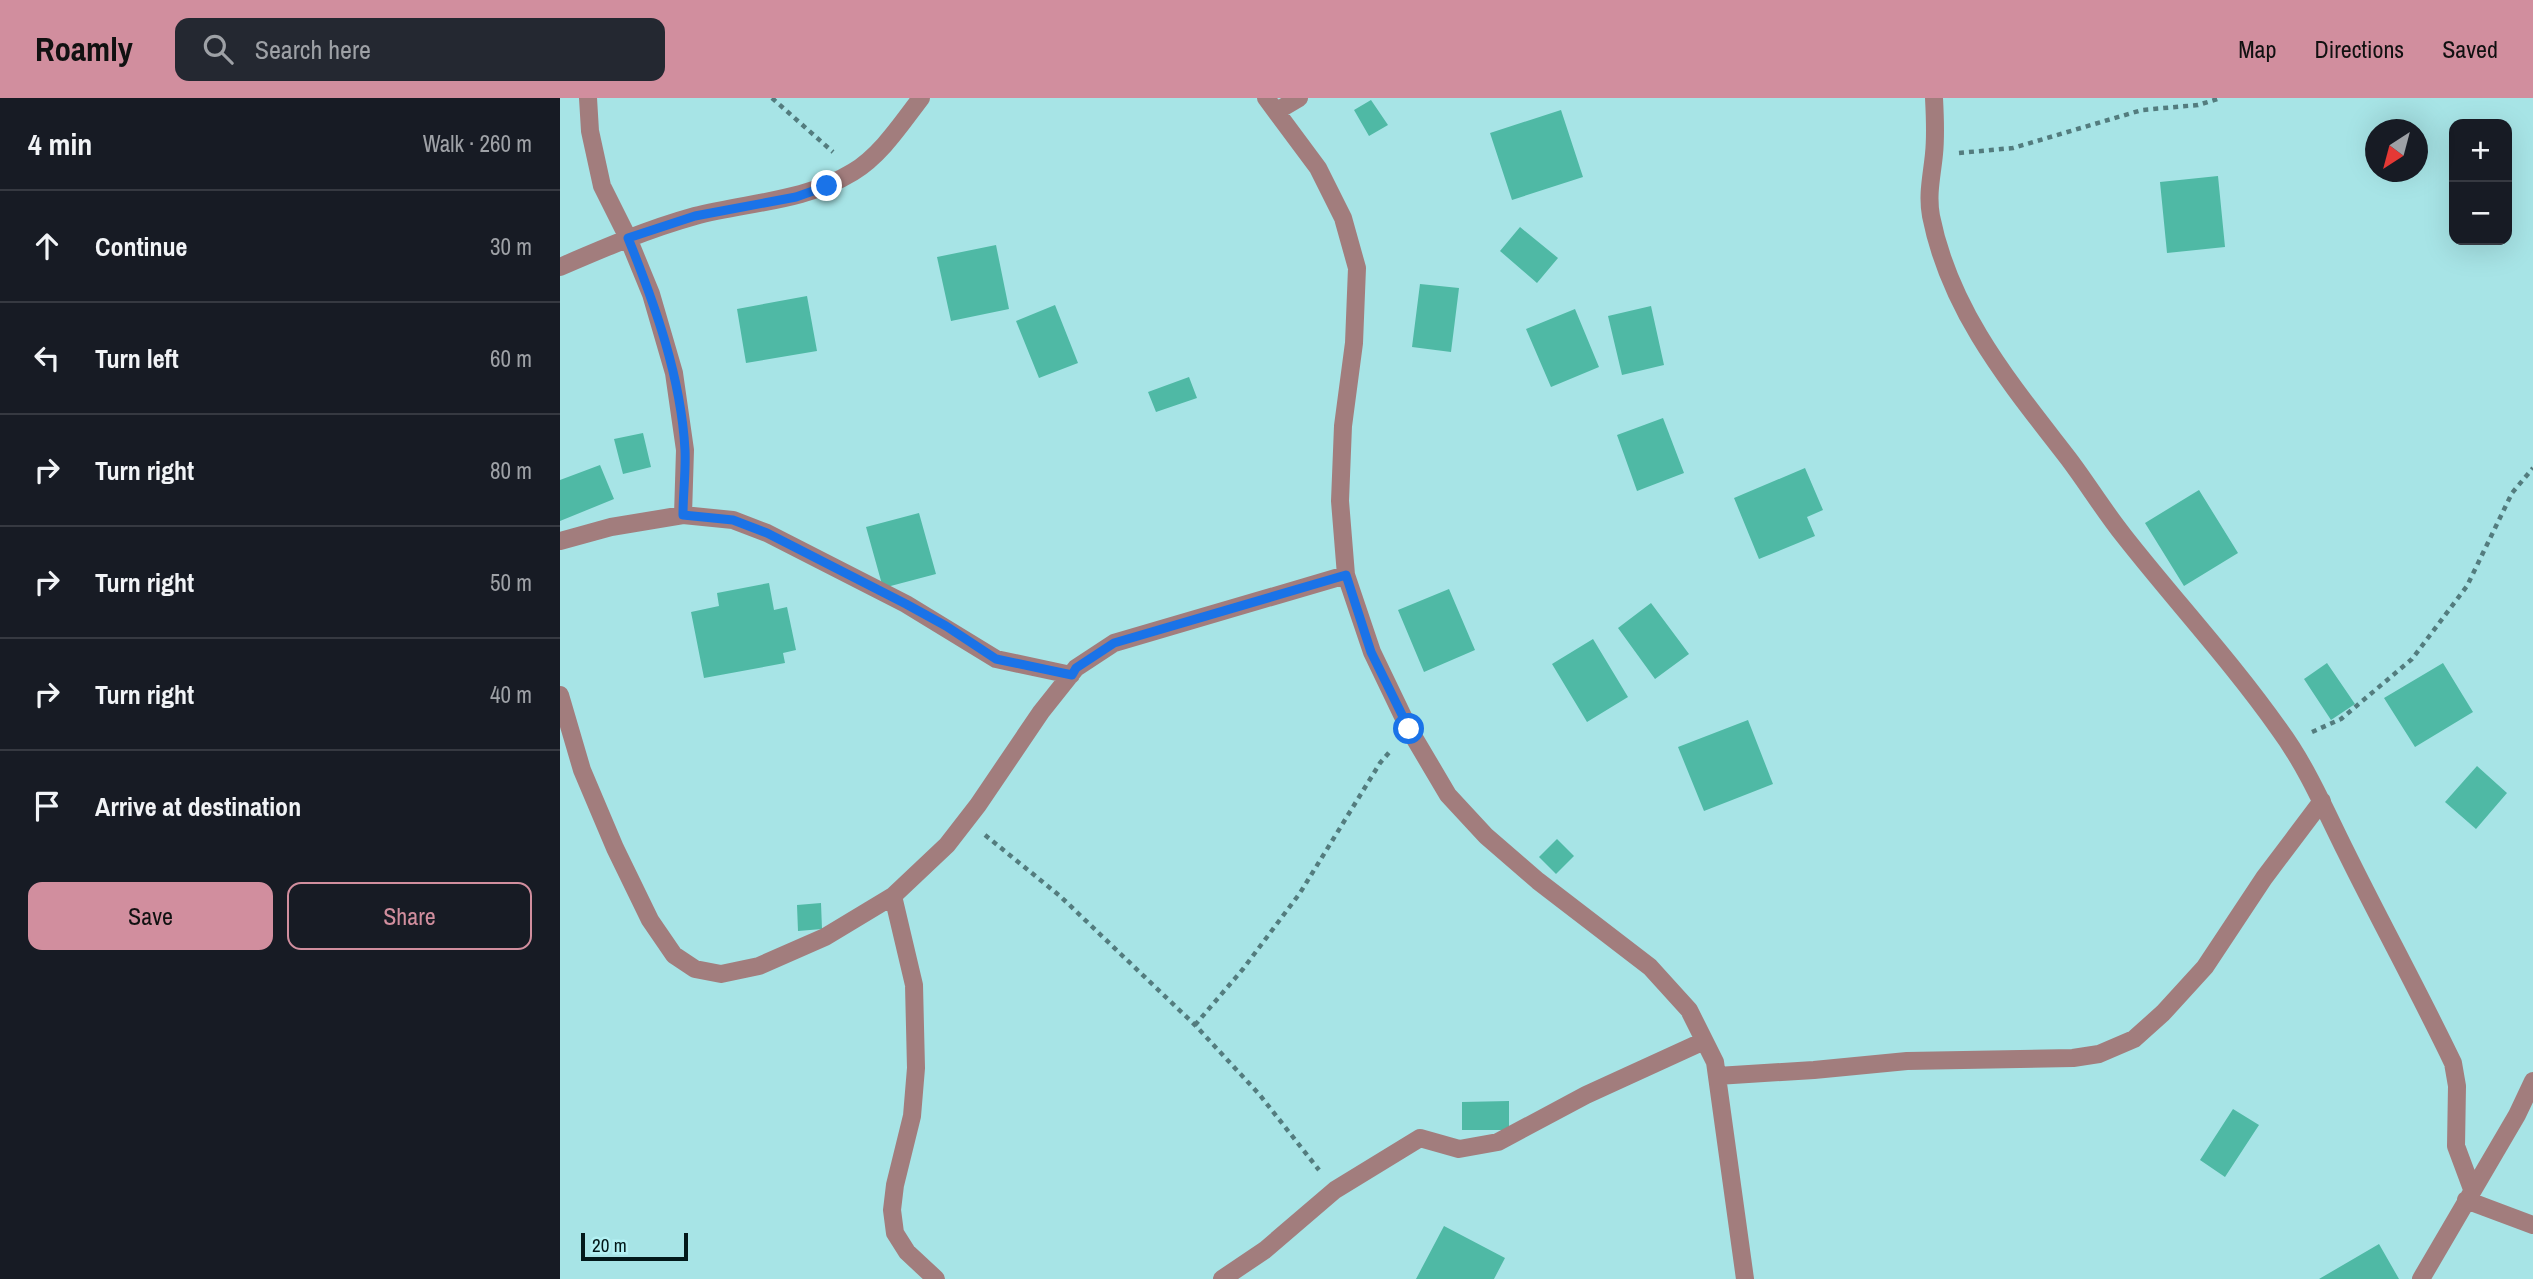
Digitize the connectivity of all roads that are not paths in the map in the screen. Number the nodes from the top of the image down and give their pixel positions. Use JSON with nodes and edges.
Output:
{"nodes":[{"id":1,"x":588,"y":98,"type":"edge"},
{"id":2,"x":921,"y":98,"type":"edge"},
{"id":3,"x":1299,"y":98,"type":"edge"},
{"id":4,"x":1934,"y":98,"type":"edge"},
{"id":5,"x":1272,"y":104,"type":"edge"},
{"id":6,"x":628,"y":238,"type":"junction"},
{"id":7,"x":560,"y":267,"type":"edge"},
{"id":8,"x":683,"y":515,"type":"junction"},
{"id":9,"x":560,"y":541,"type":"edge"},
{"id":10,"x":1346,"y":575,"type":"junction"},
{"id":11,"x":1072,"y":675,"type":"junction"},
{"id":12,"x":560,"y":695,"type":"edge"},
{"id":13,"x":2322,"y":801,"type":"junction"},
{"id":14,"x":893,"y":896,"type":"junction"},
{"id":15,"x":1704,"y":1041,"type":"junction"},
{"id":16,"x":1717,"y":1076,"type":"junction"},
{"id":17,"x":2533,"y":1081,"type":"edge"},
{"id":18,"x":2469,"y":1195,"type":"junction"},
{"id":19,"x":2533,"y":1226,"type":"edge"},
{"id":20,"x":936,"y":1279,"type":"edge"},
{"id":21,"x":1222,"y":1279,"type":"edge"},
{"id":22,"x":1745,"y":1279,"type":"edge"},
{"id":23,"x":2421,"y":1279,"type":"edge"}],
"edges":[{"from":1,"to":6,"type":"street"},
{"from":2,"to":6,"type":"street"},
{"from":3,"to":5,"type":"street"},
{"from":4,"to":13,"type":"street"},
{"from":5,"to":10,"type":"street"},
{"from":6,"to":7,"type":"street"},
{"from":6,"to":8,"type":"street"},
{"from":8,"to":9,"type":"street"},
{"from":8,"to":11,"type":"street"},
{"from":10,"to":11,"type":"street"},
{"from":10,"to":15,"type":"street"},
{"from":11,"to":14,"type":"street"},
{"from":12,"to":14,"type":"street"},
{"from":13,"to":16,"type":"street"},
{"from":13,"to":18,"type":"street"},
{"from":14,"to":20,"type":"street"},
{"from":15,"to":16,"type":"street"},
{"from":15,"to":21,"type":"street"},
{"from":16,"to":22,"type":"street"},
{"from":17,"to":18,"type":"street"},
{"from":18,"to":19,"type":"street"},
{"from":18,"to":23,"type":"street"}]}
